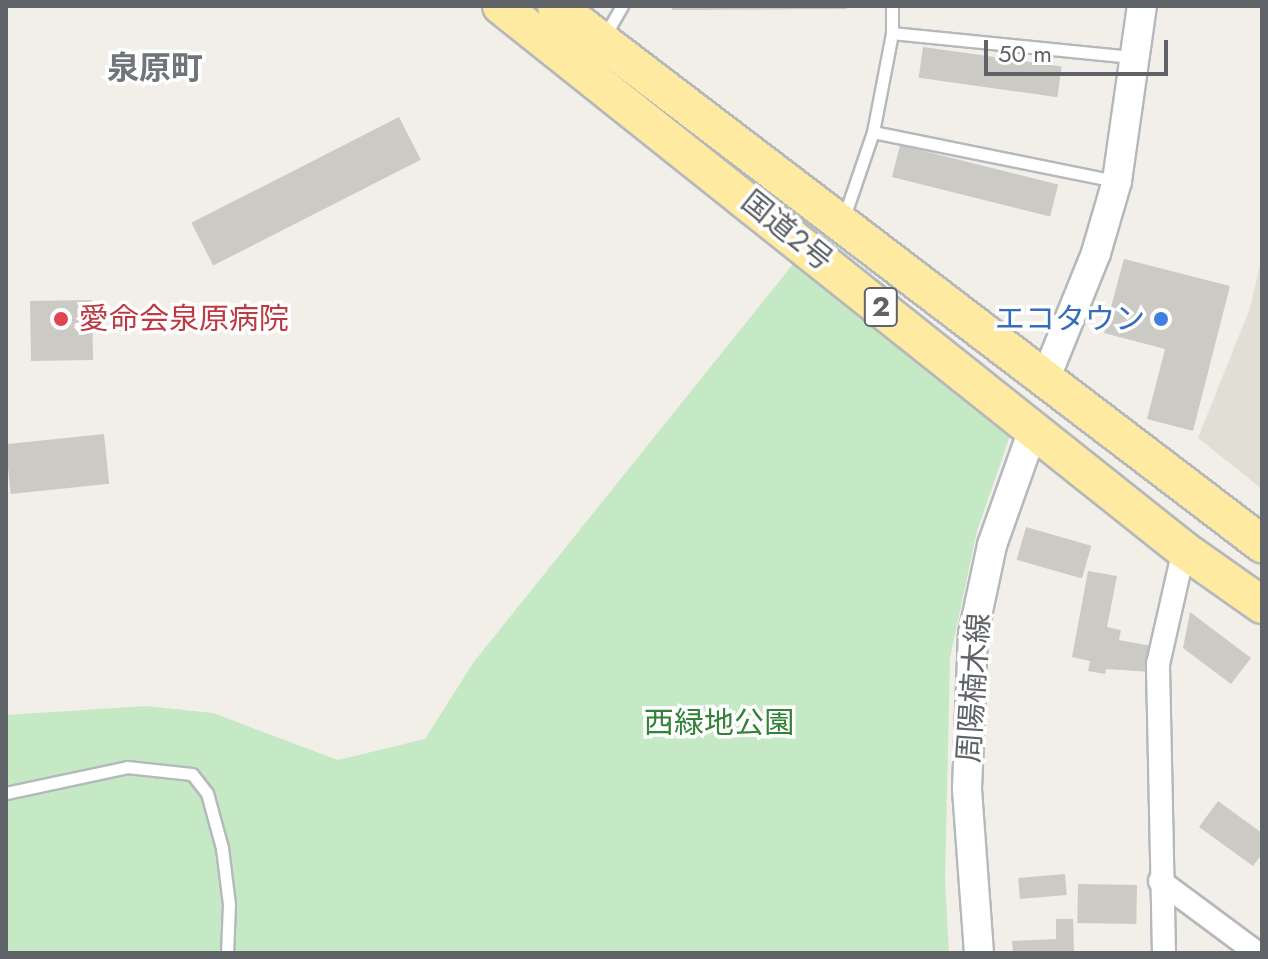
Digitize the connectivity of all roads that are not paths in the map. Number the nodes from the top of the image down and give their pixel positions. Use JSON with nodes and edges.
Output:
{"nodes":[{"id":1,"x":501,"y":6,"type":"edge"},
{"id":2,"x":556,"y":6,"type":"edge"},
{"id":3,"x":622,"y":6,"type":"edge"},
{"id":4,"x":892,"y":6,"type":"edge"},
{"id":5,"x":1142,"y":6,"type":"edge"},
{"id":6,"x":892,"y":33,"type":"junction"},
{"id":7,"x":601,"y":42,"type":"junction"},
{"id":8,"x":1138,"y":57,"type":"junction"},
{"id":9,"x":873,"y":132,"type":"junction"},
{"id":10,"x":1117,"y":181,"type":"junction"},
{"id":11,"x":843,"y":220,"type":"junction"},
{"id":12,"x":1044,"y":382,"type":"junction"},
{"id":13,"x":1033,"y":430,"type":"junction"},
{"id":14,"x":1262,"y":544,"type":"edge"},
{"id":15,"x":1184,"y":550,"type":"junction"},
{"id":16,"x":1262,"y":605,"type":"edge"},
{"id":17,"x":6,"y":793,"type":"edge"},
{"id":18,"x":1160,"y":881,"type":"junction"},
{"id":19,"x":227,"y":953,"type":"edge"},
{"id":20,"x":979,"y":953,"type":"edge"},
{"id":21,"x":1164,"y":953,"type":"edge"},
{"id":22,"x":1257,"y":953,"type":"edge"}],
"edges":[{"from":1,"to":13,"type":"highway","name":"国道2号","number":"2"},
{"from":2,"to":7,"type":"highway","name":"国道2号","number":"2"},
{"from":3,"to":7,"type":"lane"},
{"from":4,"to":6,"type":"lane"},
{"from":5,"to":8,"type":"street"},
{"from":6,"to":8,"type":"lane"},
{"from":6,"to":9,"type":"lane"},
{"from":7,"to":11,"type":"highway","name":"国道2号","number":"2"},
{"from":8,"to":10,"type":"street"},
{"from":9,"to":10,"type":"lane"},
{"from":9,"to":11,"type":"lane"},
{"from":10,"to":12,"type":"street"},
{"from":11,"to":12,"type":"highway","name":"国道2号","number":"2"},
{"from":12,"to":14,"type":"highway","name":"国道2号","number":"2"},
{"from":13,"to":15,"type":"highway","name":"国道2号","number":"2"},
{"from":13,"to":20,"type":"street","name":"周陽楠木線"},
{"from":15,"to":16,"type":"highway","name":"国道2号","number":"2"},
{"from":15,"to":18,"type":"street"},
{"from":17,"to":19,"type":"lane"},
{"from":18,"to":21,"type":"street"},
{"from":18,"to":22,"type":"street"}]}
